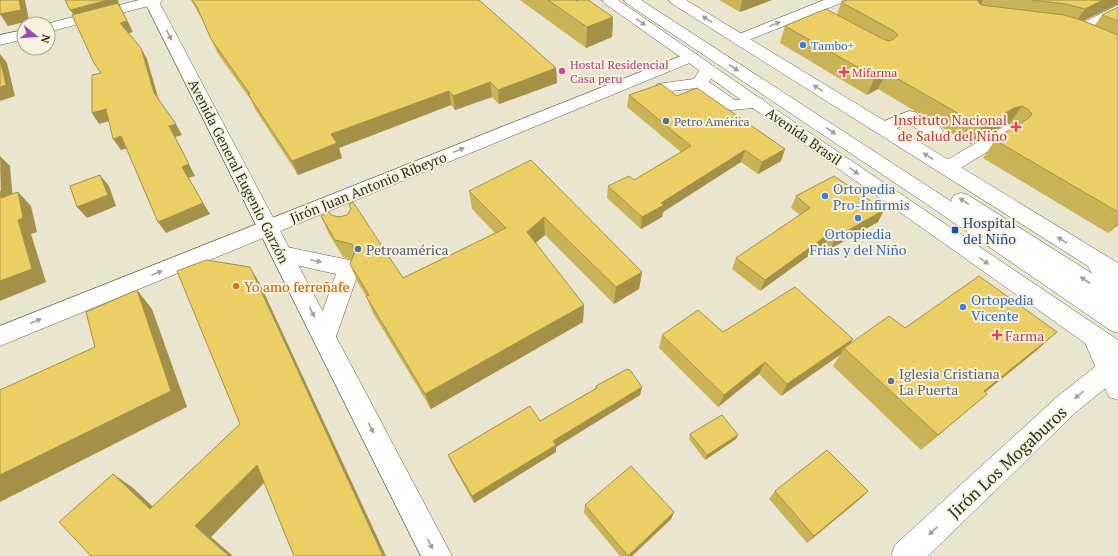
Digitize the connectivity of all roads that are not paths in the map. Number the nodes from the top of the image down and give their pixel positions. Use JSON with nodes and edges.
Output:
{"nodes":[{"id":1,"x":153,"y":0,"type":"edge"},
{"id":2,"x":609,"y":0,"type":"edge"},
{"id":3,"x":632,"y":0,"type":"edge"},
{"id":4,"x":652,"y":0,"type":"edge"},
{"id":5,"x":676,"y":0,"type":"edge"},
{"id":6,"x":836,"y":0,"type":"edge"},
{"id":7,"x":1118,"y":9,"type":"edge"},
{"id":8,"x":808,"y":11,"type":"junction"},
{"id":9,"x":826,"y":21,"type":"edge"},
{"id":10,"x":667,"y":24,"type":"junction"},
{"id":11,"x":1047,"y":25,"type":"edge"},
{"id":12,"x":56,"y":26,"type":"edge"},
{"id":13,"x":1075,"y":32,"type":"junction"},
{"id":14,"x":16,"y":36,"type":"edge"},
{"id":15,"x":739,"y":39,"type":"junction"},
{"id":16,"x":1089,"y":39,"type":"edge"},
{"id":17,"x":0,"y":40,"type":"edge"},
{"id":18,"x":674,"y":45,"type":"junction"},
{"id":19,"x":691,"y":57,"type":"junction"},
{"id":20,"x":667,"y":66,"type":"junction"},
{"id":21,"x":704,"y":76,"type":"junction"},
{"id":22,"x":760,"y":95,"type":"junction"},
{"id":23,"x":594,"y":96,"type":"junction"},
{"id":24,"x":628,"y":99,"type":"dead end"},
{"id":25,"x":883,"y":128,"type":"junction"},
{"id":26,"x":934,"y":131,"type":"dead end"},
{"id":27,"x":1009,"y":131,"type":"edge"},
{"id":28,"x":947,"y":168,"type":"junction"},
{"id":29,"x":331,"y":202,"type":"junction"},
{"id":30,"x":342,"y":220,"type":"edge"},
{"id":31,"x":268,"y":228,"type":"junction"},
{"id":32,"x":282,"y":254,"type":"junction"},
{"id":33,"x":1095,"y":260,"type":"junction"},
{"id":34,"x":1118,"y":274,"type":"edge"},
{"id":35,"x":1118,"y":301,"type":"edge"},
{"id":36,"x":1118,"y":324,"type":"edge"},
{"id":37,"x":0,"y":336,"type":"edge"},
{"id":38,"x":325,"y":338,"type":"junction"},
{"id":39,"x":1115,"y":371,"type":"edge"},
{"id":40,"x":437,"y":556,"type":"edge"},
{"id":41,"x":906,"y":556,"type":"edge"}],
"edges":[{"from":1,"to":12,"type":"main road"},
{"from":1,"to":31,"type":"main road","name":"Avenida General Eugenio Garzón","one_way":true},
{"from":2,"to":18,"type":"main road","one_way":true},
{"from":3,"to":10,"type":"main road","name":"Avenida Brasil"},
{"from":35,"to":4,"type":"main road","one_way":true},
{"from":15,"to":5,"type":"main road","one_way":true},
{"from":6,"to":8,"type":"main road"},
{"from":7,"to":13,"type":"main road"},
{"from":8,"to":9,"type":"main road"},
{"from":15,"to":8,"type":"main road","one_way":true},
{"from":10,"to":18,"type":"main road"},
{"from":10,"to":22,"type":"main road","name":"Avenida Brasil","one_way":true},
{"from":11,"to":13,"type":"main road"},
{"from":13,"to":16,"type":"main road"},
{"from":14,"to":17,"type":"main road"},
{"from":25,"to":15,"type":"main road","one_way":true},
{"from":18,"to":19,"type":"main road"},
{"from":19,"to":20,"type":"main road","name":"Jirón Juan Antonio Ribeyro"},
{"from":19,"to":21,"type":"main road"},
{"from":20,"to":21,"type":"main road"},
{"from":20,"to":23,"type":"main road","name":"Jirón Juan Antonio Ribeyro"},
{"from":21,"to":22,"type":"main road"},
{"from":22,"to":36,"type":"main road","name":"Avenida Brasil","one_way":true},
{"from":22,"to":39,"type":"main road","name":"Avenida Brasil","one_way":true},
{"from":23,"to":24,"type":"main road"},
{"from":29,"to":23,"type":"main road","name":"Jirón Juan Antonio Ribeyro","one_way":true},
{"from":25,"to":26,"type":"main road"},
{"from":28,"to":25,"type":"main road","one_way":true},
{"from":27,"to":28,"type":"main road"},
{"from":33,"to":28,"type":"main road","one_way":true},
{"from":29,"to":30,"type":"main road"},
{"from":29,"to":31,"type":"main road","name":"Jirón Juan Antonio Ribeyro"},
{"from":31,"to":32,"type":"main road","name":"Avenida General Eugenio Garzón"},
{"from":37,"to":31,"type":"main road","name":"Jirón Juan Antonio Ribeyro","one_way":true},
{"from":32,"to":38,"type":"main road","name":"Avenida General Eugenio Garzón","one_way":true},
{"from":32,"to":38,"type":"main road","one_way":true},
{"from":33,"to":34,"type":"main road"},
{"from":33,"to":35,"type":"main road"},
{"from":38,"to":40,"type":"main road","name":"Avenida General Eugenio Garzón","one_way":true},
{"from":39,"to":41,"type":"main road","name":"Jirón Los Mogaburos","one_way":true}]}
